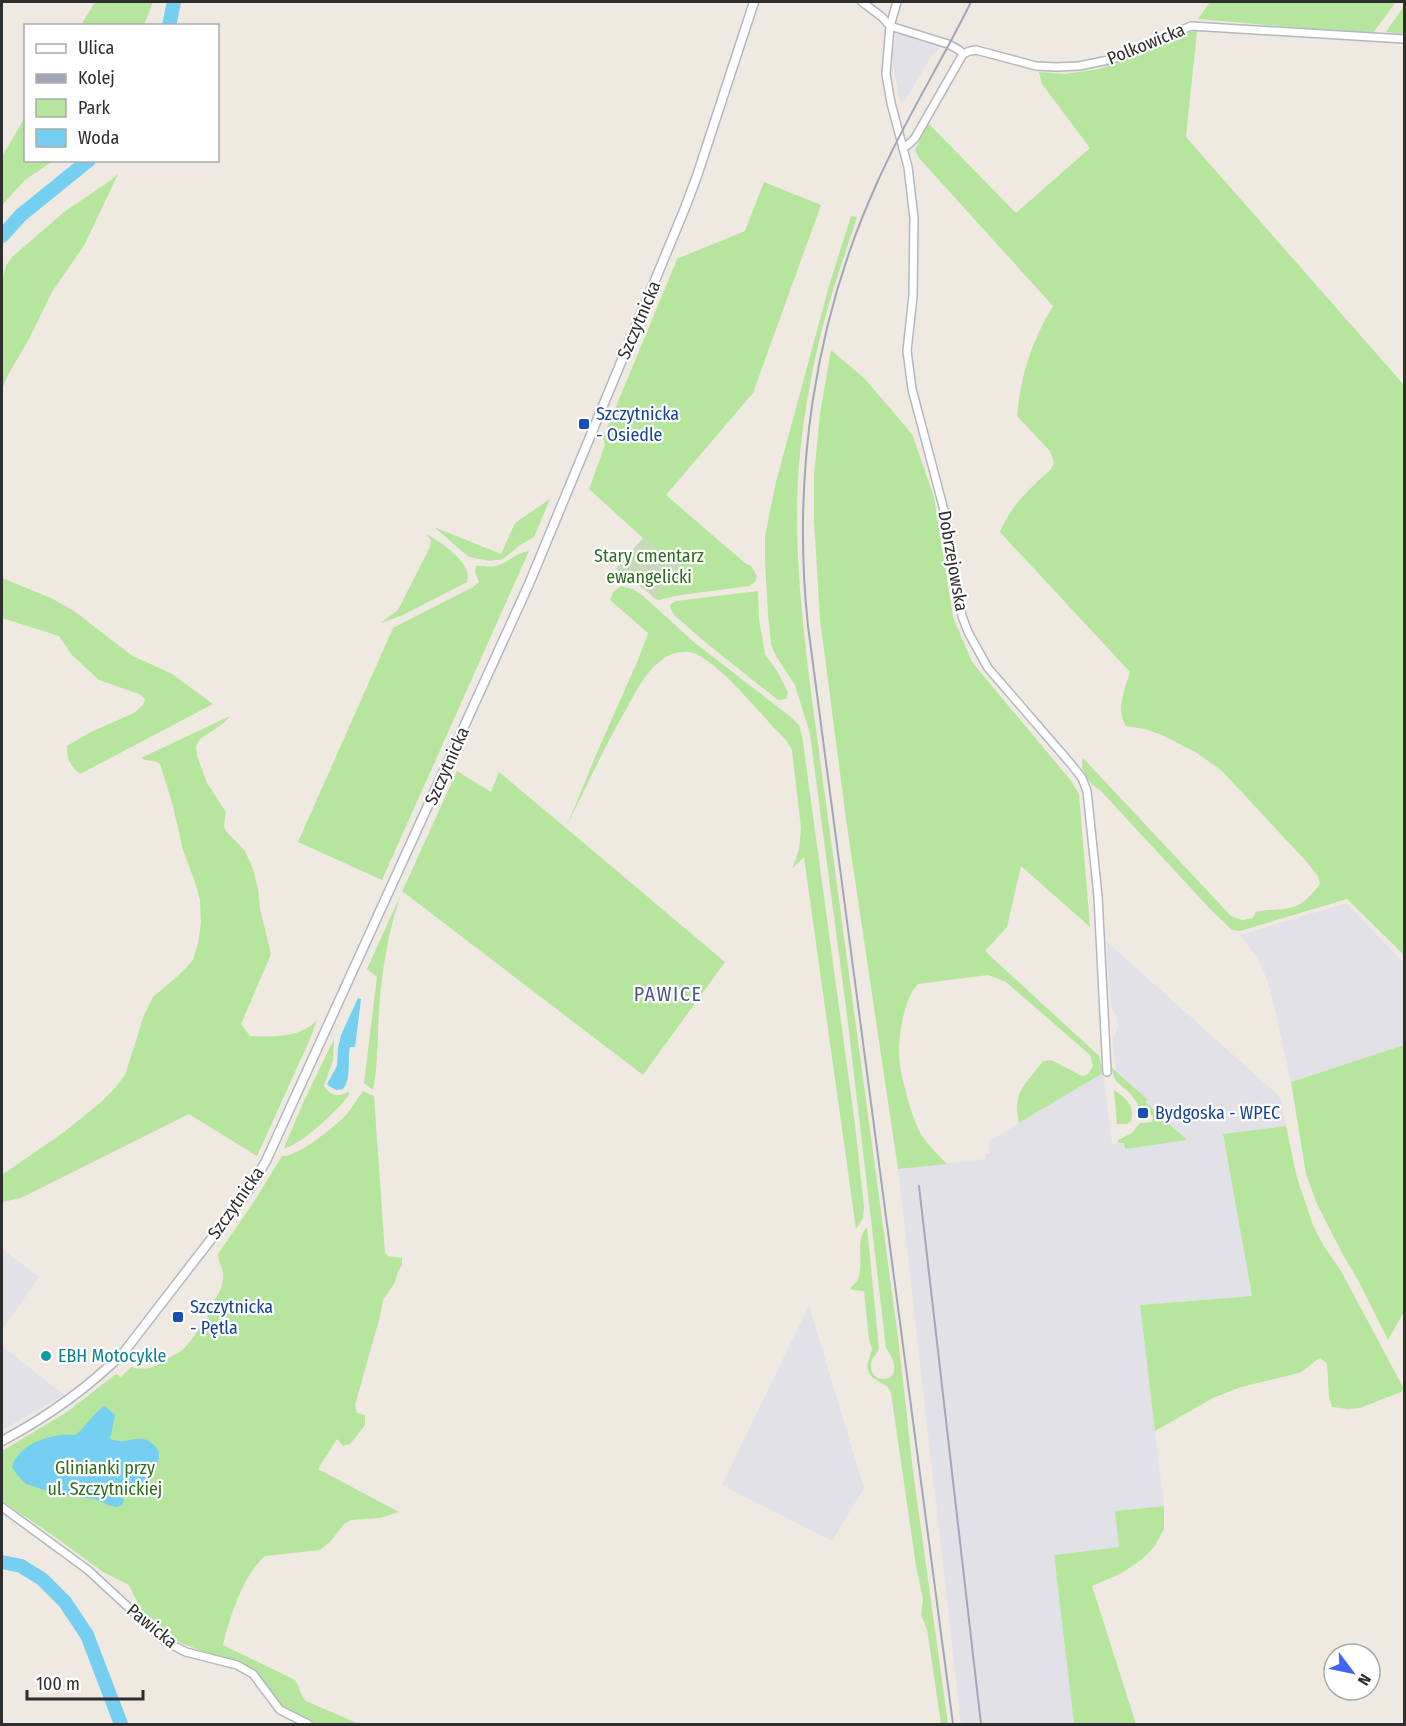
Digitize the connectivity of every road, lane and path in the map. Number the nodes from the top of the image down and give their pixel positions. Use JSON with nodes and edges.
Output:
{"nodes":[{"id":1,"x":754,"y":2,"type":"edge"},
{"id":2,"x":862,"y":2,"type":"edge"},
{"id":3,"x":897,"y":2,"type":"edge"},
{"id":4,"x":890,"y":26,"type":"junction"},
{"id":5,"x":1404,"y":39,"type":"edge"},
{"id":6,"x":963,"y":54,"type":"junction"},
{"id":7,"x":903,"y":148,"type":"junction"},
{"id":8,"x":1107,"y":1072,"type":"dead end"},
{"id":9,"x":2,"y":1441,"type":"edge"},
{"id":10,"x":2,"y":1508,"type":"edge"},
{"id":11,"x":308,"y":1725,"type":"edge"}],
"edges":[{"from":1,"to":9,"type":"street","name":"Szczytnicka"},
{"from":2,"to":4,"type":"street"},
{"from":3,"to":4,"type":"street","name":"Dobrzejowska"},
{"from":4,"to":6,"type":"street"},
{"from":4,"to":7,"type":"street","name":"Dobrzejowska"},
{"from":5,"to":6,"type":"street","name":"Polkowicka"},
{"from":6,"to":7,"type":"street"},
{"from":7,"to":8,"type":"street","name":"Dobrzejowska"},
{"from":10,"to":11,"type":"street","name":"Pawicka"}]}
